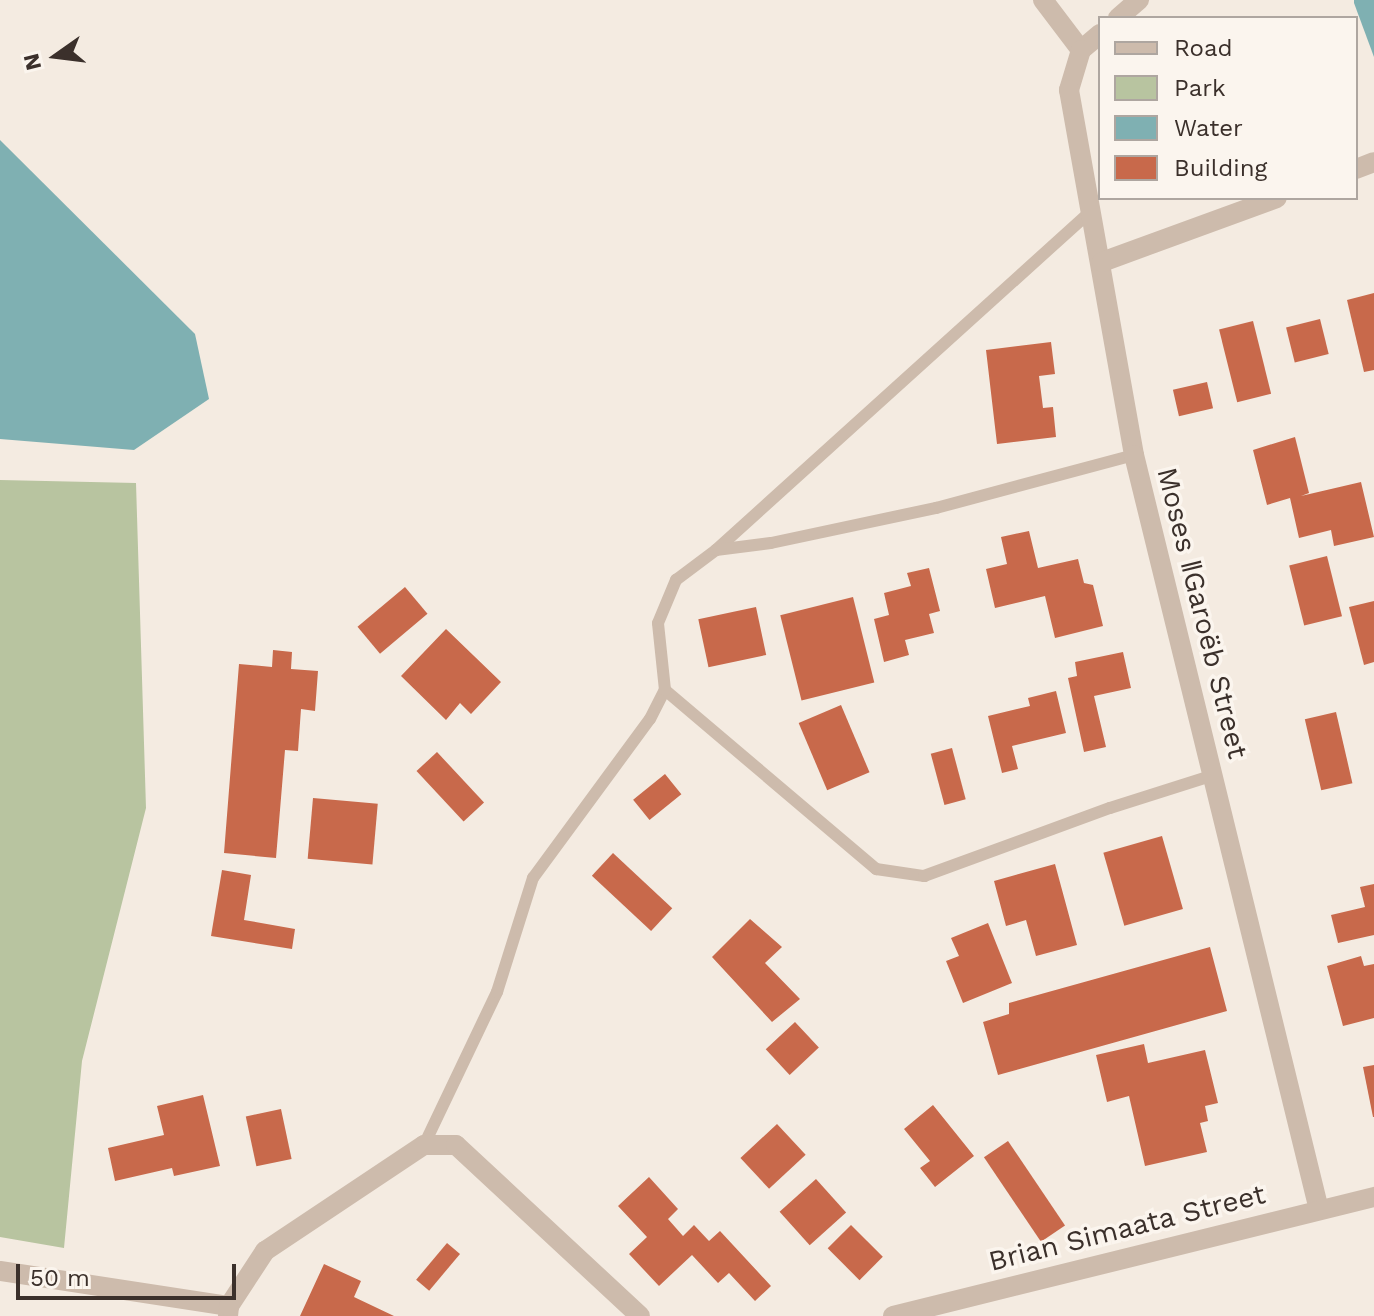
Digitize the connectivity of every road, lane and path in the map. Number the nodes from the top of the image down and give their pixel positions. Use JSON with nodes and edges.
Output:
{"nodes":[{"id":1,"x":1043,"y":0,"type":"edge"},
{"id":2,"x":1139,"y":0,"type":"edge"},
{"id":3,"x":1120,"y":16,"type":"edge"},
{"id":4,"x":1098,"y":36,"type":"edge"},
{"id":5,"x":1081,"y":50,"type":"junction"},
{"id":6,"x":1272,"y":200,"type":"edge"},
{"id":7,"x":1091,"y":211,"type":"junction"},
{"id":8,"x":1102,"y":262,"type":"junction"},
{"id":9,"x":1134,"y":455,"type":"junction"},
{"id":10,"x":716,"y":550,"type":"junction"},
{"id":11,"x":665,"y":690,"type":"junction"},
{"id":12,"x":1214,"y":775,"type":"junction"},
{"id":13,"x":424,"y":1145,"type":"junction"},
{"id":14,"x":1374,"y":1197,"type":"edge"},
{"id":15,"x":1319,"y":1210,"type":"junction"},
{"id":16,"x":0,"y":1271,"type":"edge"},
{"id":17,"x":957,"y":1308,"type":"edge"},
{"id":18,"x":229,"y":1311,"type":"edge"},
{"id":19,"x":640,"y":1316,"type":"edge"},
{"id":20,"x":893,"y":1316,"type":"edge"}],
"edges":[{"from":1,"to":5,"type":"street"},
{"from":2,"to":3,"type":"street"},
{"from":4,"to":5,"type":"street"},
{"from":5,"to":7,"type":"street","name":"Moses ǁGaroëb Street"},
{"from":6,"to":8,"type":"street"},
{"from":7,"to":8,"type":"street","name":"Moses ǁGaroëb Street"},
{"from":7,"to":10,"type":"lane"},
{"from":8,"to":9,"type":"street","name":"Moses ǁGaroëb Street"},
{"from":9,"to":10,"type":"lane"},
{"from":9,"to":12,"type":"street","name":"Moses ǁGaroëb Street"},
{"from":10,"to":11,"type":"lane"},
{"from":11,"to":12,"type":"lane"},
{"from":11,"to":13,"type":"lane"},
{"from":12,"to":15,"type":"street","name":"Moses ǁGaroëb Street"},
{"from":13,"to":18,"type":"street"},
{"from":13,"to":19,"type":"street"},
{"from":14,"to":15,"type":"street","name":"Brian Simaata Street"},
{"from":15,"to":17,"type":"street","name":"Brian Simaata Street"},
{"from":16,"to":18,"type":"street"},
{"from":17,"to":20,"type":"street","name":"Brian Simaata Street"}]}
